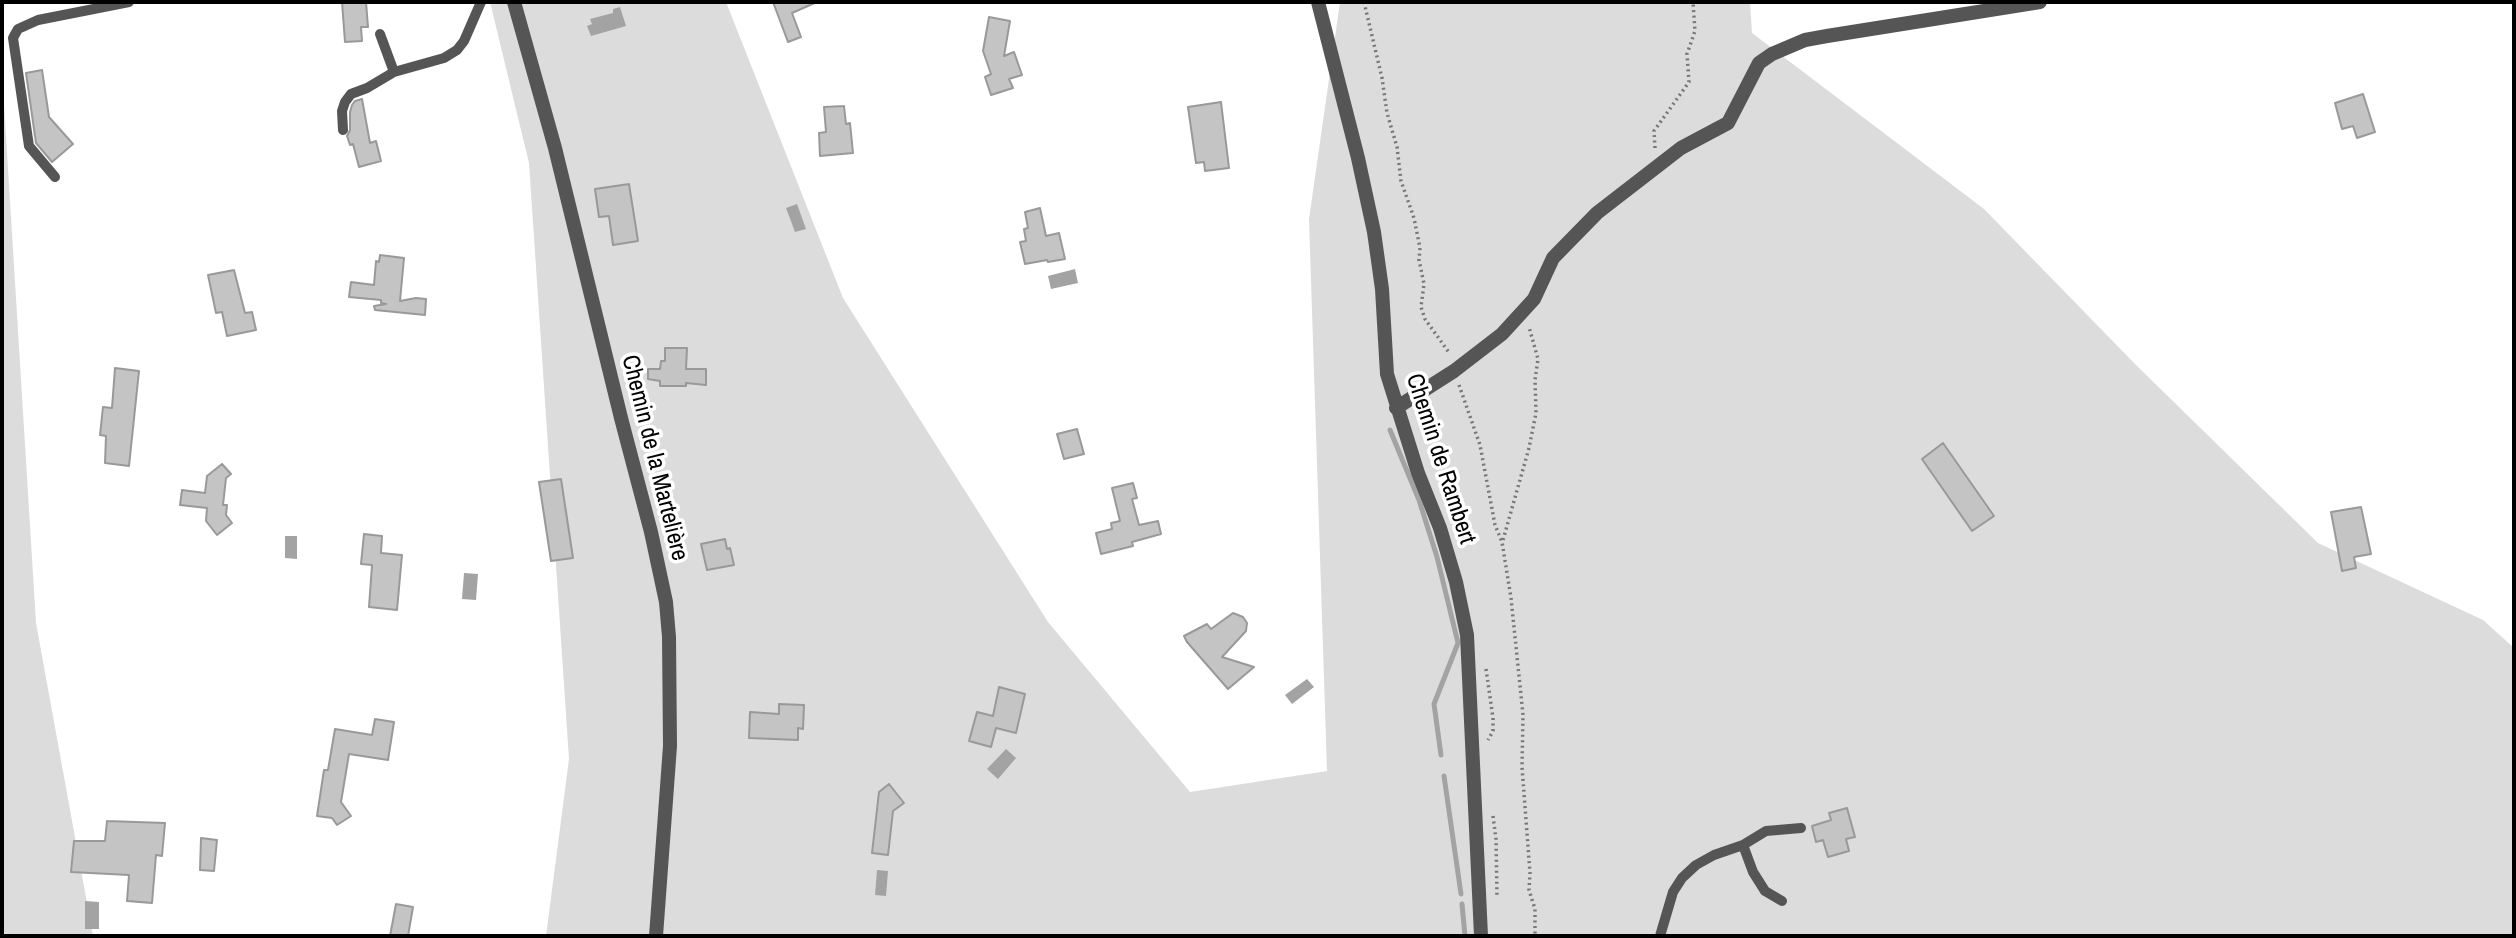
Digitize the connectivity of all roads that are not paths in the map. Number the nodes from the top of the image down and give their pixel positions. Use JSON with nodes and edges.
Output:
{"nodes":[{"id":1,"x":129,"y":2,"type":"edge"},
{"id":2,"x":481,"y":2,"type":"edge"},
{"id":3,"x":514,"y":2,"type":"edge"},
{"id":4,"x":1318,"y":2,"type":"edge"},
{"id":5,"x":2040,"y":2,"type":"edge"},
{"id":6,"x":380,"y":34,"type":"dead end"},
{"id":7,"x":394,"y":72,"type":"junction"},
{"id":8,"x":343,"y":130,"type":"dead end"},
{"id":9,"x":55,"y":177,"type":"dead end"},
{"id":10,"x":1396,"y":408,"type":"junction"},
{"id":11,"x":1801,"y":828,"type":"dead end"},
{"id":12,"x":1743,"y":845,"type":"junction"},
{"id":13,"x":1782,"y":901,"type":"dead end"},
{"id":14,"x":656,"y":936,"type":"edge"},
{"id":15,"x":1481,"y":936,"type":"edge"},
{"id":16,"x":1660,"y":936,"type":"edge"}],
"edges":[{"from":1,"to":9,"type":"lane"},
{"from":2,"to":7,"type":"lane"},
{"from":3,"to":14,"type":"street","name":"Chemin de la Martelière"},
{"from":4,"to":10,"type":"street","name":"Chemin de Rambert"},
{"from":5,"to":10,"type":"street"},
{"from":6,"to":7,"type":"lane"},
{"from":7,"to":8,"type":"lane"},
{"from":10,"to":15,"type":"street","name":"Chemin de Rambert"},
{"from":11,"to":12,"type":"lane"},
{"from":12,"to":13,"type":"lane"},
{"from":12,"to":16,"type":"lane"}]}
